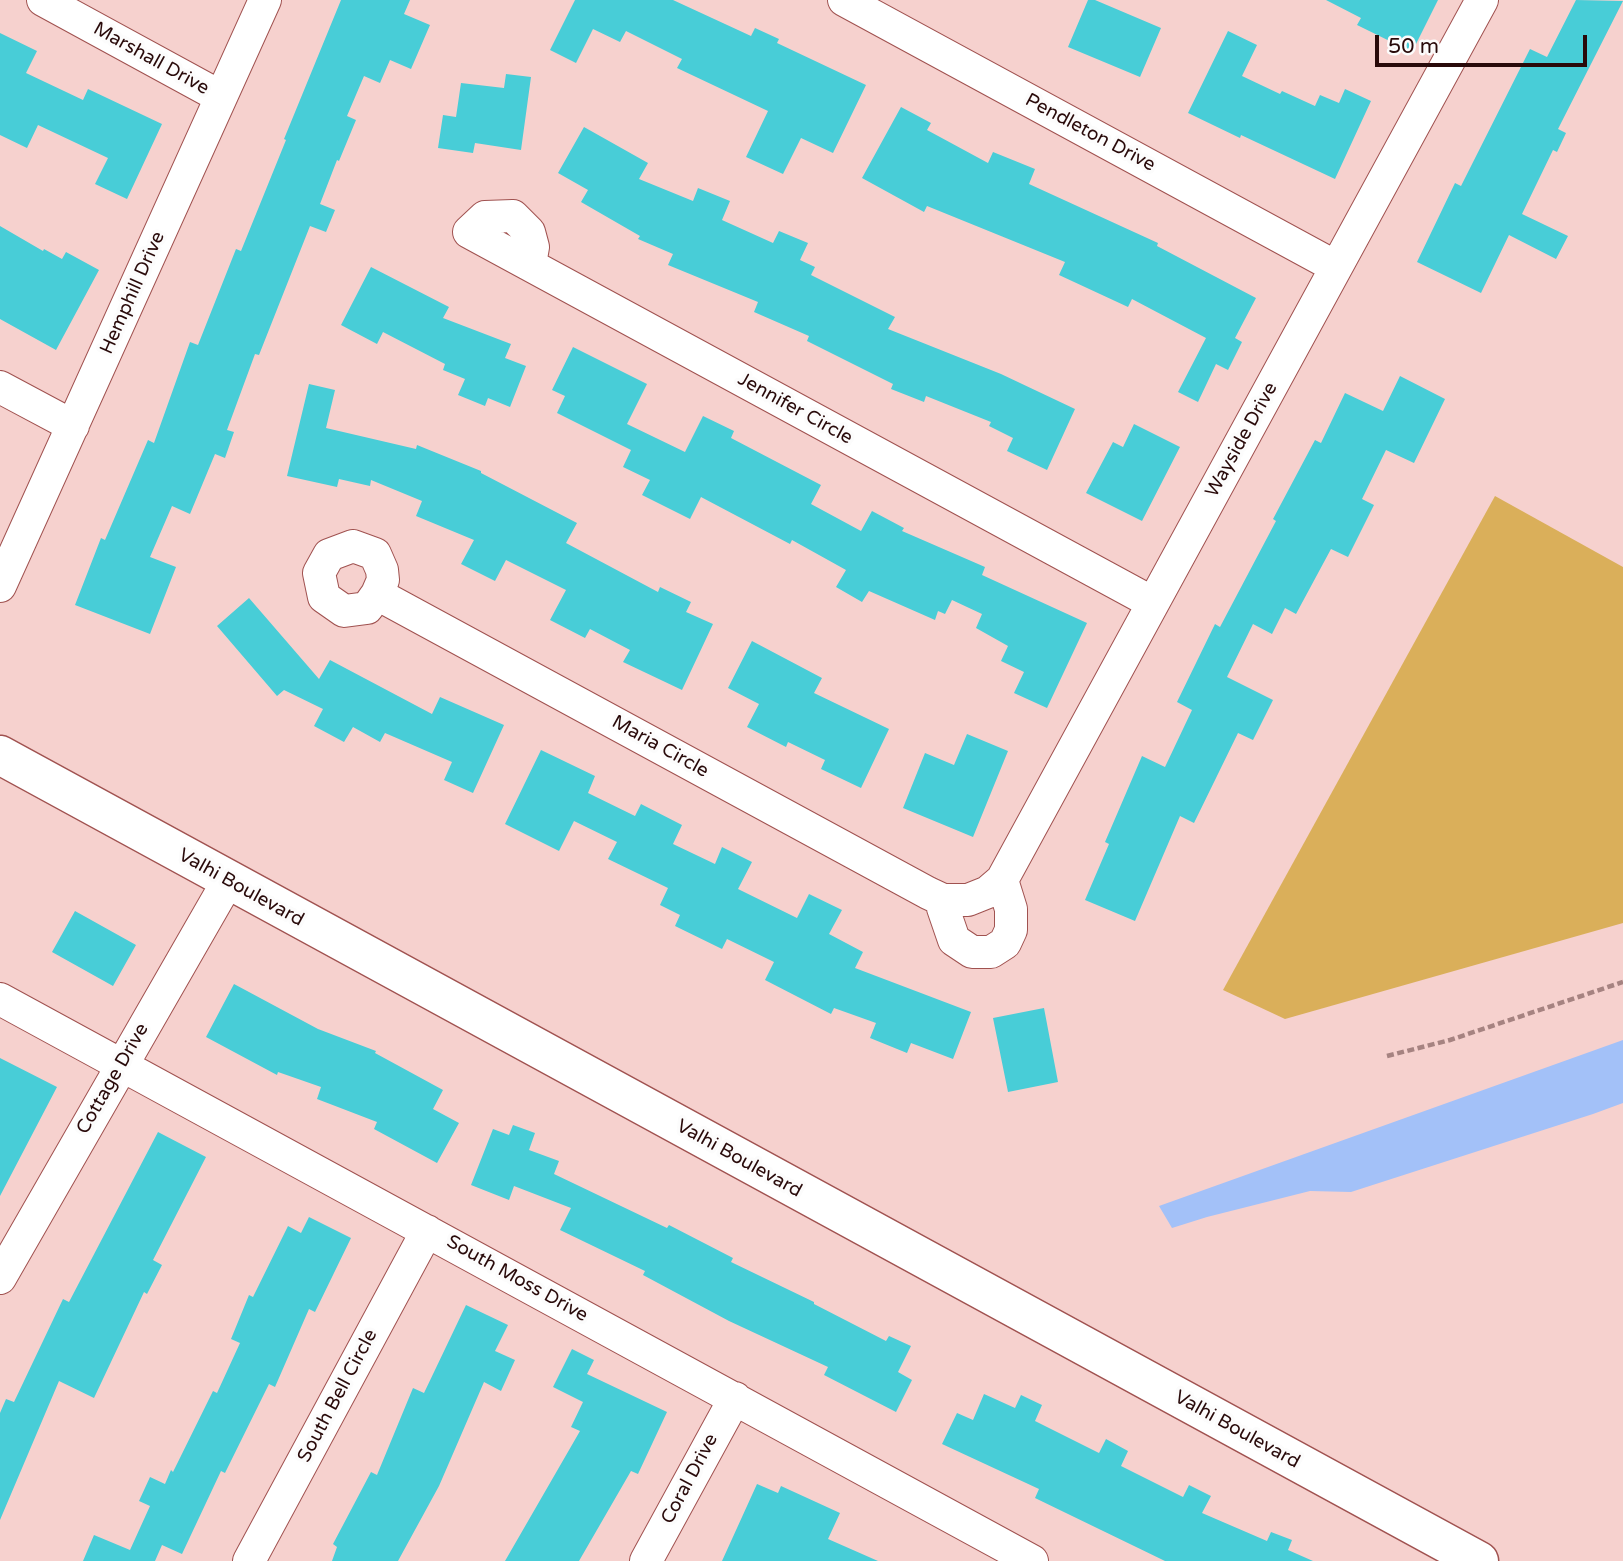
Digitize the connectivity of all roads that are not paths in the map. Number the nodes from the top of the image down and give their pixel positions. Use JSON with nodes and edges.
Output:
{"nodes":[{"id":1,"x":43,"y":0,"type":"edge"},
{"id":2,"x":265,"y":0,"type":"edge"},
{"id":3,"x":844,"y":0,"type":"edge"},
{"id":4,"x":1482,"y":0,"type":"edge"},
{"id":5,"x":221,"y":97,"type":"junction"},
{"id":6,"x":469,"y":232,"type":"dead end"},
{"id":7,"x":1336,"y":267,"type":"junction"},
{"id":8,"x":0,"y":387,"type":"edge"},
{"id":9,"x":73,"y":426,"type":"junction"},
{"id":10,"x":0,"y":586,"type":"edge"},
{"id":11,"x":377,"y":594,"type":"dead end"},
{"id":12,"x":1153,"y":603,"type":"junction"},
{"id":13,"x":0,"y":755,"type":"edge"},
{"id":14,"x":1002,"y":880,"type":"junction"},
{"id":15,"x":228,"y":881,"type":"junction"},
{"id":16,"x":943,"y":900,"type":"junction"},
{"id":17,"x":0,"y":999,"type":"edge"},
{"id":18,"x":122,"y":1063,"type":"junction"},
{"id":19,"x":427,"y":1231,"type":"junction"},
{"id":20,"x":0,"y":1278,"type":"edge"},
{"id":21,"x":735,"y":1398,"type":"junction"},
{"id":22,"x":249,"y":1561,"type":"edge"},
{"id":23,"x":646,"y":1561,"type":"edge"},
{"id":24,"x":1032,"y":1561,"type":"edge"},
{"id":25,"x":1479,"y":1561,"type":"edge"}],
"edges":[{"from":1,"to":5,"type":"street","name":"Marshall Drive"},
{"from":2,"to":5,"type":"street","name":"Hemphill Drive"},
{"from":3,"to":7,"type":"street","name":"Pendleton Drive"},
{"from":4,"to":7,"type":"street","name":"Wayside Drive"},
{"from":5,"to":9,"type":"street","name":"Hemphill Drive"},
{"from":6,"to":12,"type":"street","name":"Jennifer Circle"},
{"from":7,"to":12,"type":"street","name":"Wayside Drive"},
{"from":8,"to":9,"type":"street"},
{"from":9,"to":10,"type":"street","name":"Hemphill Drive"},
{"from":11,"to":16,"type":"street","name":"Maria Circle"},
{"from":12,"to":14,"type":"street","name":"Wayside Drive"},
{"from":13,"to":15,"type":"street","name":"Valhi Boulevard"},
{"from":14,"to":16,"type":"street"},
{"from":14,"to":16,"type":"street"},
{"from":15,"to":18,"type":"street","name":"Cottage Drive"},
{"from":15,"to":25,"type":"street","name":"Valhi Boulevard"},
{"from":17,"to":18,"type":"street","name":"South Moss Drive"},
{"from":18,"to":19,"type":"street","name":"South Moss Drive"},
{"from":18,"to":20,"type":"street","name":"Cottage Drive"},
{"from":19,"to":21,"type":"street","name":"South Moss Drive"},
{"from":19,"to":22,"type":"street","name":"South Bell Circle"},
{"from":21,"to":23,"type":"street","name":"Coral Drive"},
{"from":21,"to":24,"type":"street","name":"South Moss Drive"}]}
